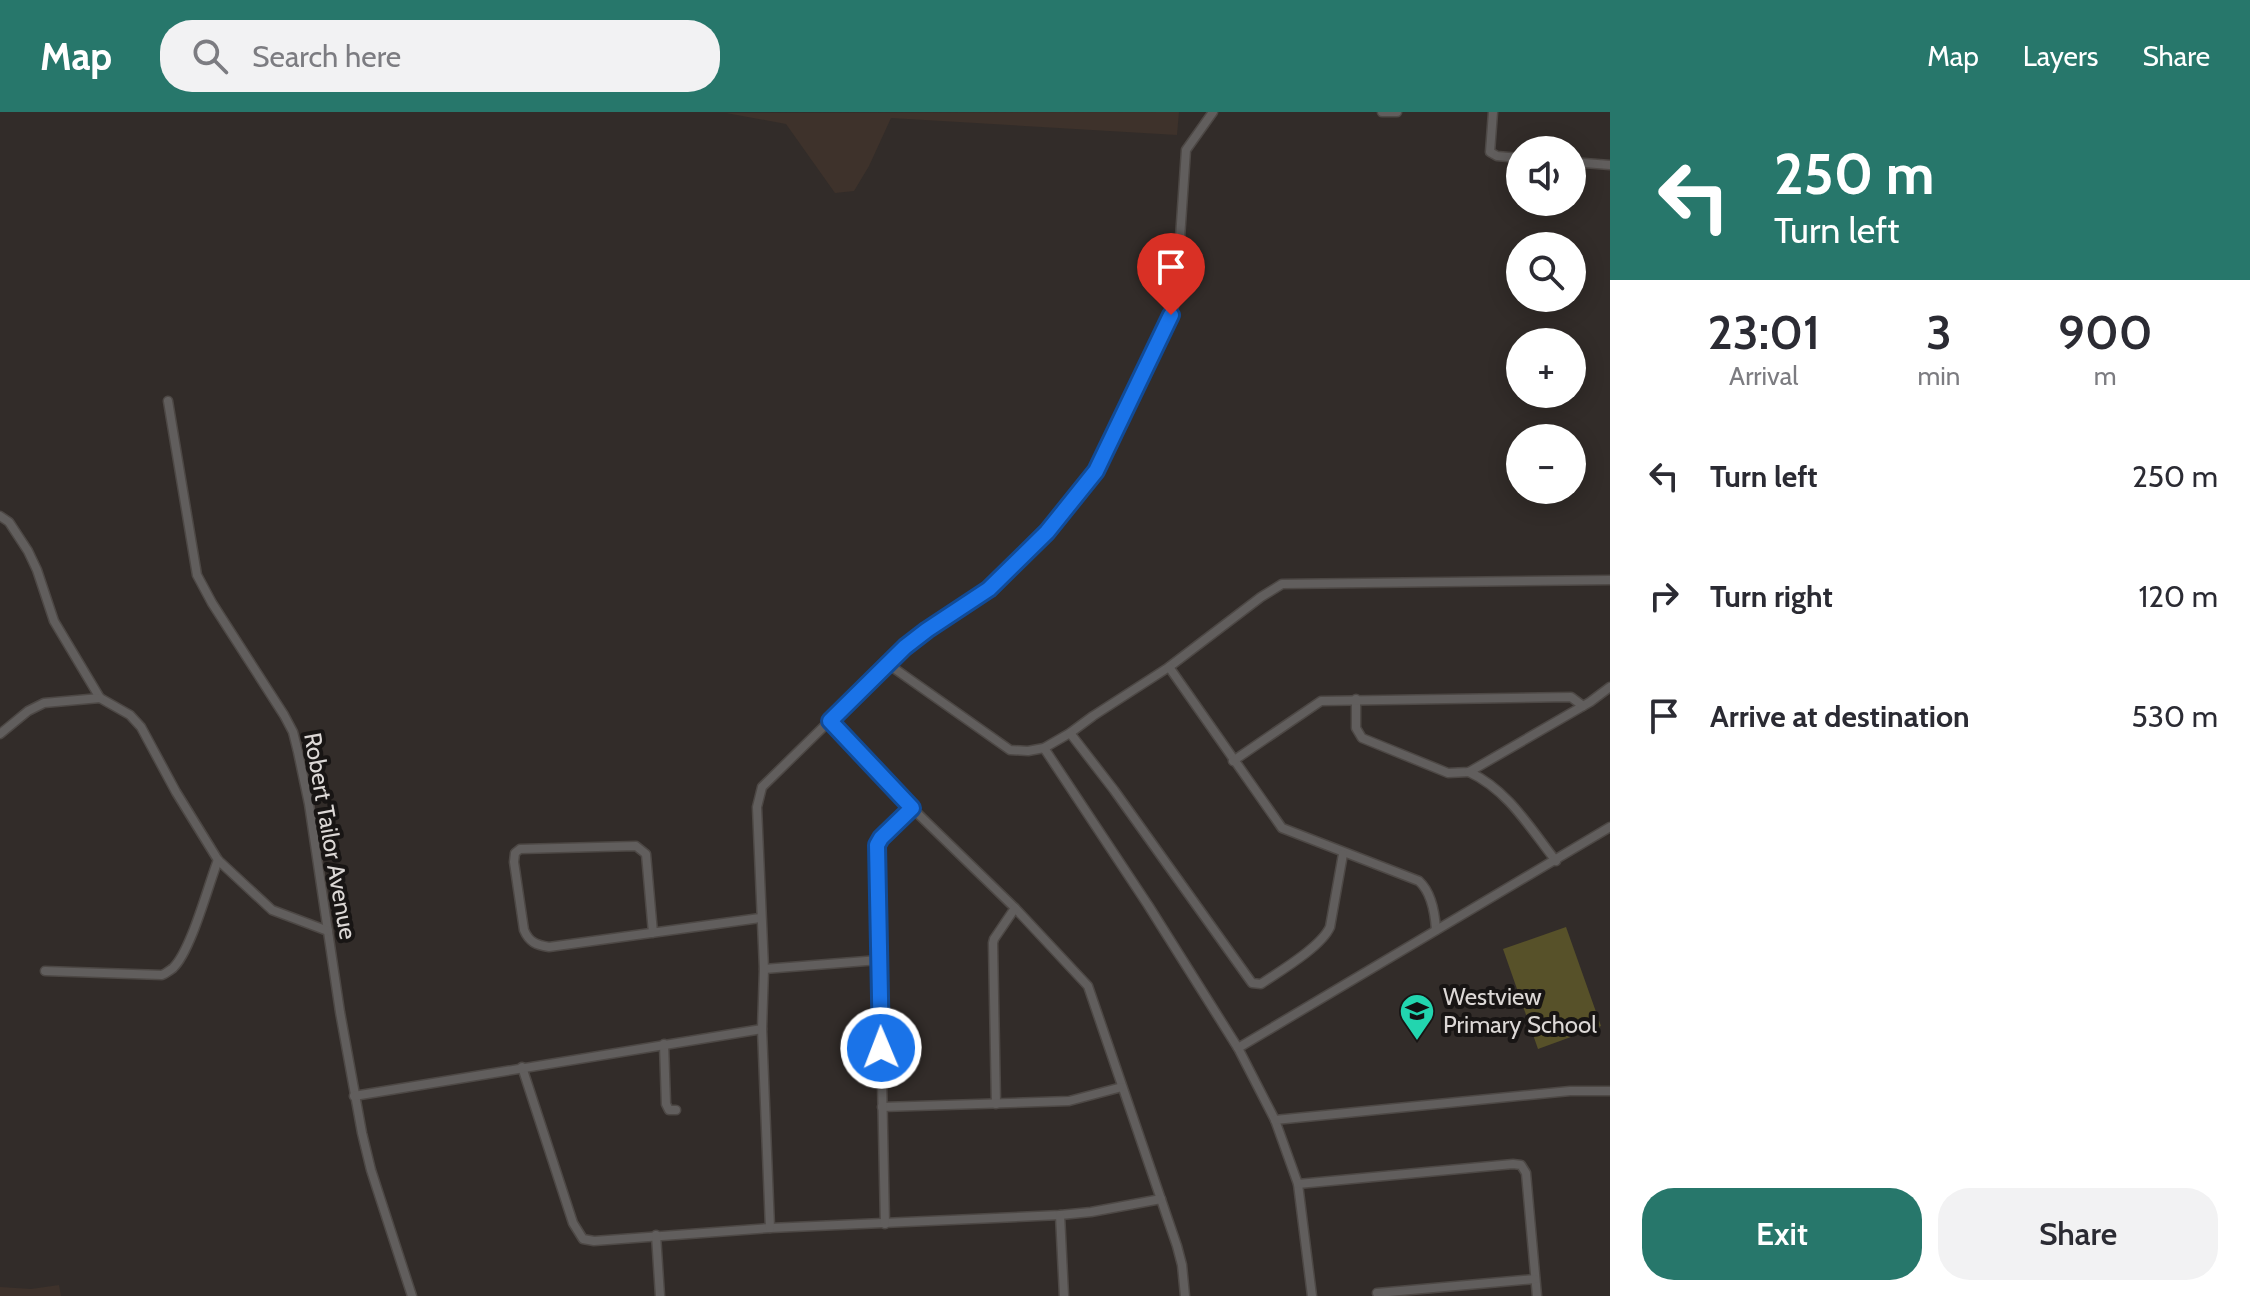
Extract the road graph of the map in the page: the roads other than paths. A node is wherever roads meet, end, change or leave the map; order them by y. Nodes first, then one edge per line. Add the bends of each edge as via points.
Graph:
1 (1213, 112) edge
2 (1382, 112) edge
3 (1397, 112) edge
4 (1493, 112) edge
5 (1506, 157) edge
6 (1586, 163) edge
7 (1610, 165) edge
8 (168, 401) dead end
9 (0, 516) edge
10 (1610, 580) edge
11 (888, 664) junction
12 (1169, 667) junction
13 (1610, 687) edge
14 (100, 698) junction
15 (1356, 699) junction
16 (1583, 706) junction
17 (830, 721) junction
18 (1070, 733) junction
19 (0, 734) edge
20 (1044, 748) junction
21 (1233, 761) junction
22 (1469, 772) junction
23 (912, 808) junction
24 (1610, 827) edge
25 (1343, 854) junction
26 (218, 860) junction
27 (1556, 861) junction
28 (1015, 908) junction
29 (760, 918) junction
30 (1436, 930) junction
31 (328, 931) junction
32 (653, 933) junction
33 (879, 960) junction
34 (764, 969) junction
35 (45, 971) dead end
36 (762, 1029) junction
37 (664, 1044) junction
38 (1238, 1048) junction
39 (522, 1067) junction
40 (1122, 1087) junction
41 (1610, 1091) edge
42 (354, 1096) junction
43 (996, 1104) junction
44 (882, 1107) junction
45 (676, 1110) dead end
46 (1275, 1120) junction
47 (1298, 1184) junction
48 (1161, 1199) junction
49 (1060, 1215) junction
50 (885, 1224) junction
51 (770, 1228) junction
52 (656, 1235) junction
53 (1535, 1279) junction
54 (1377, 1293) dead end
55 (412, 1296) edge
56 (660, 1296) edge
57 (1064, 1296) edge
58 (1185, 1296) edge
59 (1312, 1296) edge
60 (1537, 1296) edge

1 - 11 street via 1186,150 1174,306 1096,471 1047,532 994,585
2 - 3 street
4 - 5 street via 1490,152
6 - 7 street
8 - 31 street, Robert Tailor Avenue via 197,575 293,732
9 - 14 street via 28,551 54,621
10 - 12 street via 1282,584
11 - 17 street
11 - 20 street via 1010,750
12 - 18 street
12 - 21 street
13 - 16 street
14 - 19 street via 44,703
14 - 26 street via 141,727
15 - 16 street via 1571,697
15 - 21 street via 1317,703
15 - 22 street via 1356,728 1362,738 1448,773
16 - 22 street
17 - 23 street
17 - 29 street via 762,787 757,807
18 - 20 street
18 - 25 street via 1252,983 1261,984 1326,935
20 - 38 street
21 - 25 street via 1282,828
22 - 27 street via 1504,795
23 - 28 street
23 - 33 street via 877,845
24 - 27 street
25 - 30 street via 1424,885
26 - 31 street via 272,910
26 - 35 street via 173,969 162,975
27 - 30 street
28 - 40 street via 1088,986
28 - 43 street via 993,943
29 - 32 street
29 - 34 street
30 - 38 street
31 - 42 street, Robert Tailor Avenue
32 - 32 street via 536,945 524,930 515,853 636,846 646,854
33 - 34 street
33 - 44 street
34 - 36 street
36 - 37 street
36 - 51 street
37 - 39 street
37 - 45 street via 666,1104
38 - 46 street
39 - 42 street
39 - 52 street via 576,1231 594,1241
40 - 43 street via 1077,1100
40 - 48 street
41 - 46 street
42 - 55 street, Robert Tailor Avenue via 371,1170
43 - 44 street
44 - 50 street
46 - 47 street
47 - 53 street via 1521,1165
47 - 59 street
48 - 49 street
48 - 58 street via 1182,1265
49 - 50 street
49 - 57 street
50 - 51 street
51 - 52 street
52 - 56 street
53 - 54 street
53 - 60 street

